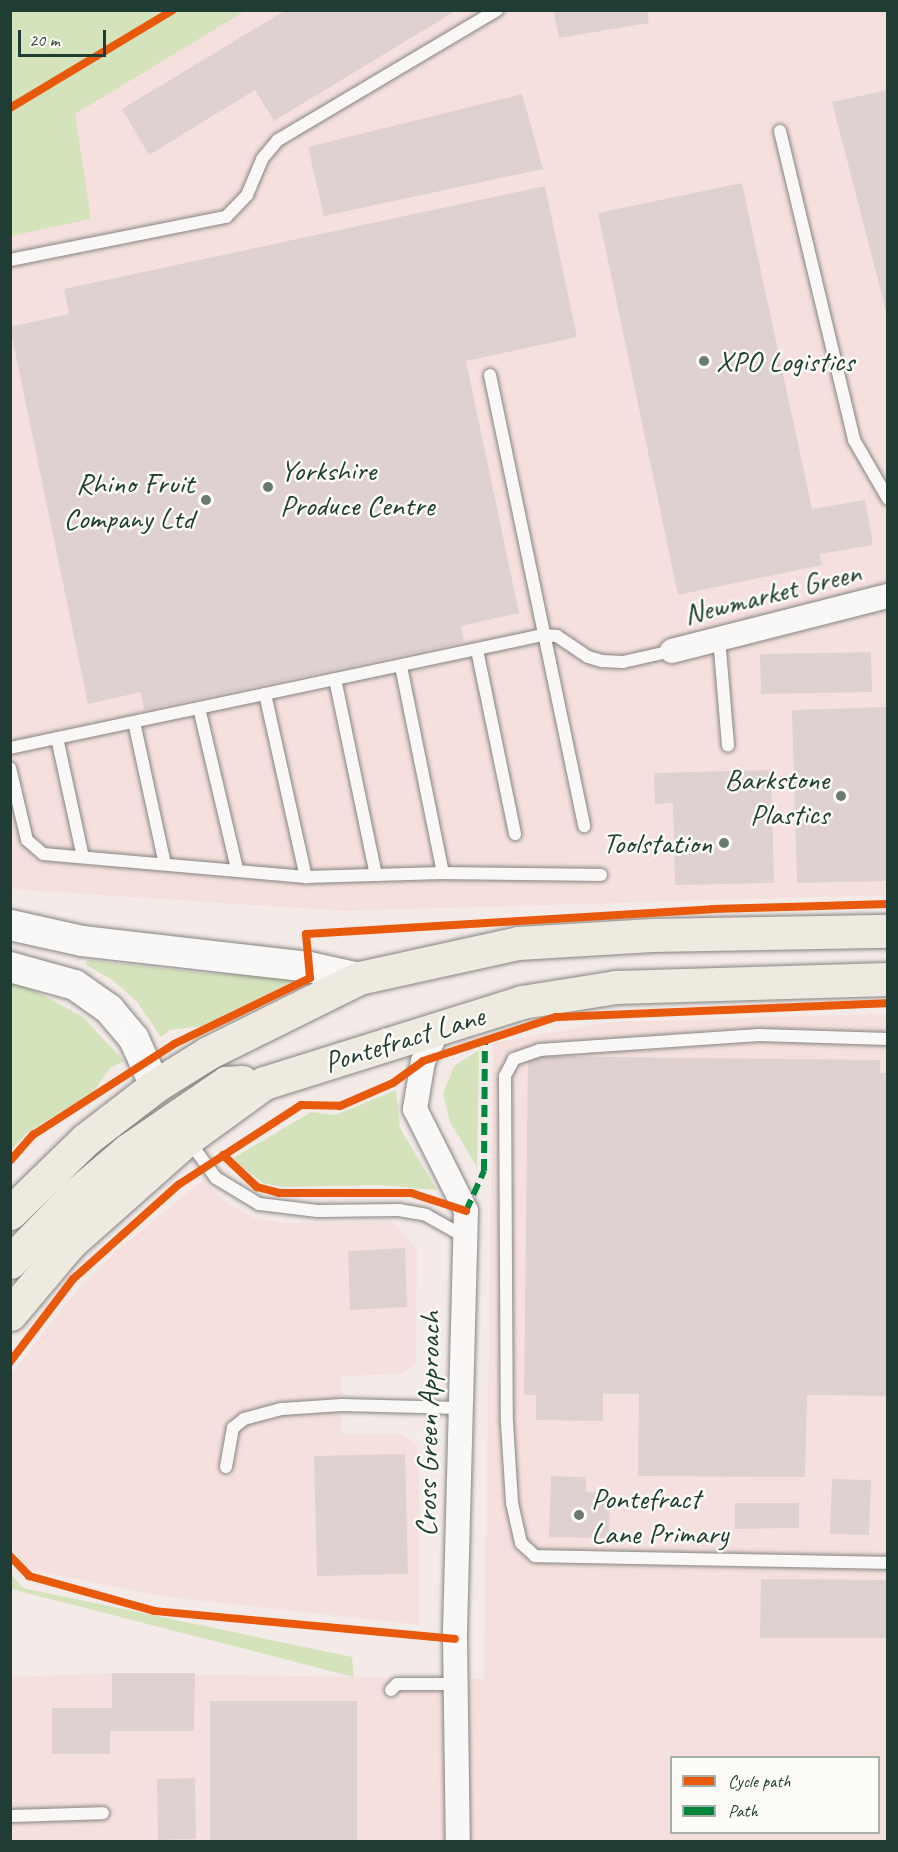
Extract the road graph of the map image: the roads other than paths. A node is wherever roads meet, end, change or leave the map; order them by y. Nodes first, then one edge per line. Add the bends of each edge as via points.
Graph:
1 (496, 10) edge
2 (780, 131) dead end
3 (10, 260) edge
4 (490, 375) dead end
5 (888, 499) edge
6 (888, 596) edge
7 (543, 636) junction
8 (720, 638) junction
9 (477, 650) junction
10 (672, 651) joint
11 (401, 666) junction
12 (335, 680) junction
13 (265, 694) junction
14 (199, 708) junction
15 (134, 722) junction
16 (57, 738) junction
17 (728, 746) dead end
18 (10, 748) edge
19 (10, 768) edge
20 (584, 826) dead end
21 (515, 834) dead end
22 (83, 857) junction
23 (165, 864) junction
24 (237, 869) junction
25 (443, 873) junction
26 (376, 875) junction
27 (601, 875) dead end
28 (306, 877) junction
29 (10, 925) edge
30 (888, 931) edge
31 (10, 967) edge
32 (358, 978) junction
33 (888, 979) edge
34 (440, 1025) junction
35 (888, 1039) edge
36 (168, 1112) junction
37 (10, 1213) edge
38 (465, 1237) junction
39 (10, 1262) edge
40 (10, 1314) edge
41 (459, 1408) junction
42 (226, 1467) dead end
43 (888, 1563) edge
44 (455, 1684) junction
45 (391, 1690) dead end
46 (104, 1813) dead end
47 (10, 1816) edge
48 (459, 1842) edge

1 - 3 lane via 278,140 262,159 247,195 226,217
2 - 5 lane via 854,440 869,473
4 - 7 lane
6 - 8 street, Newmarket Green
7 - 9 lane
7 - 10 lane via 557,636 588,657 602,661 623,662
7 - 20 lane
8 - 10 street, Newmarket Green
8 - 17 lane
9 - 11 lane
9 - 21 lane
11 - 12 lane
11 - 25 lane
12 - 13 lane
12 - 26 lane
13 - 14 lane
13 - 28 lane
14 - 15 lane
14 - 24 lane
15 - 16 lane
15 - 23 lane
16 - 18 lane
16 - 22 lane
19 - 22 lane via 27,840 43,854
22 - 23 lane
23 - 24 lane
24 - 28 lane
25 - 26 lane
25 - 27 lane
26 - 28 lane
29 - 32 street, Pontefract Lane via 82,941 309,967
30 - 32 highway, Pontefract Lane via 651,935 519,943
31 - 36 street via 75,986 109,1009 134,1039
32 - 36 highway, Pontefract Lane via 208,1053
33 - 34 highway, Pontefract Lane via 616,987 522,1002
34 - 36 highway, Pontefract Lane via 264,1083 226,1083
34 - 38 street, Cross Green Approach via 423,1061 415,1109 466,1211
35 - 43 lane via 759,1035 540,1050 514,1059 505,1076 507,1423 512,1503 521,1544 535,1556
36 - 37 highway, Pontefract Lane via 85,1140
36 - 38 lane via 216,1178 259,1204 318,1211 399,1210 426,1215
36 - 39 highway via 74,1196
36 - 40 highway via 158,1164 70,1244
38 - 41 street, Cross Green Approach
41 - 42 lane via 342,1405 282,1409 244,1419 233,1428
41 - 44 street, Cross Green Approach
44 - 45 lane via 397,1684
44 - 48 street, Cross Green Approach
46 - 47 lane

